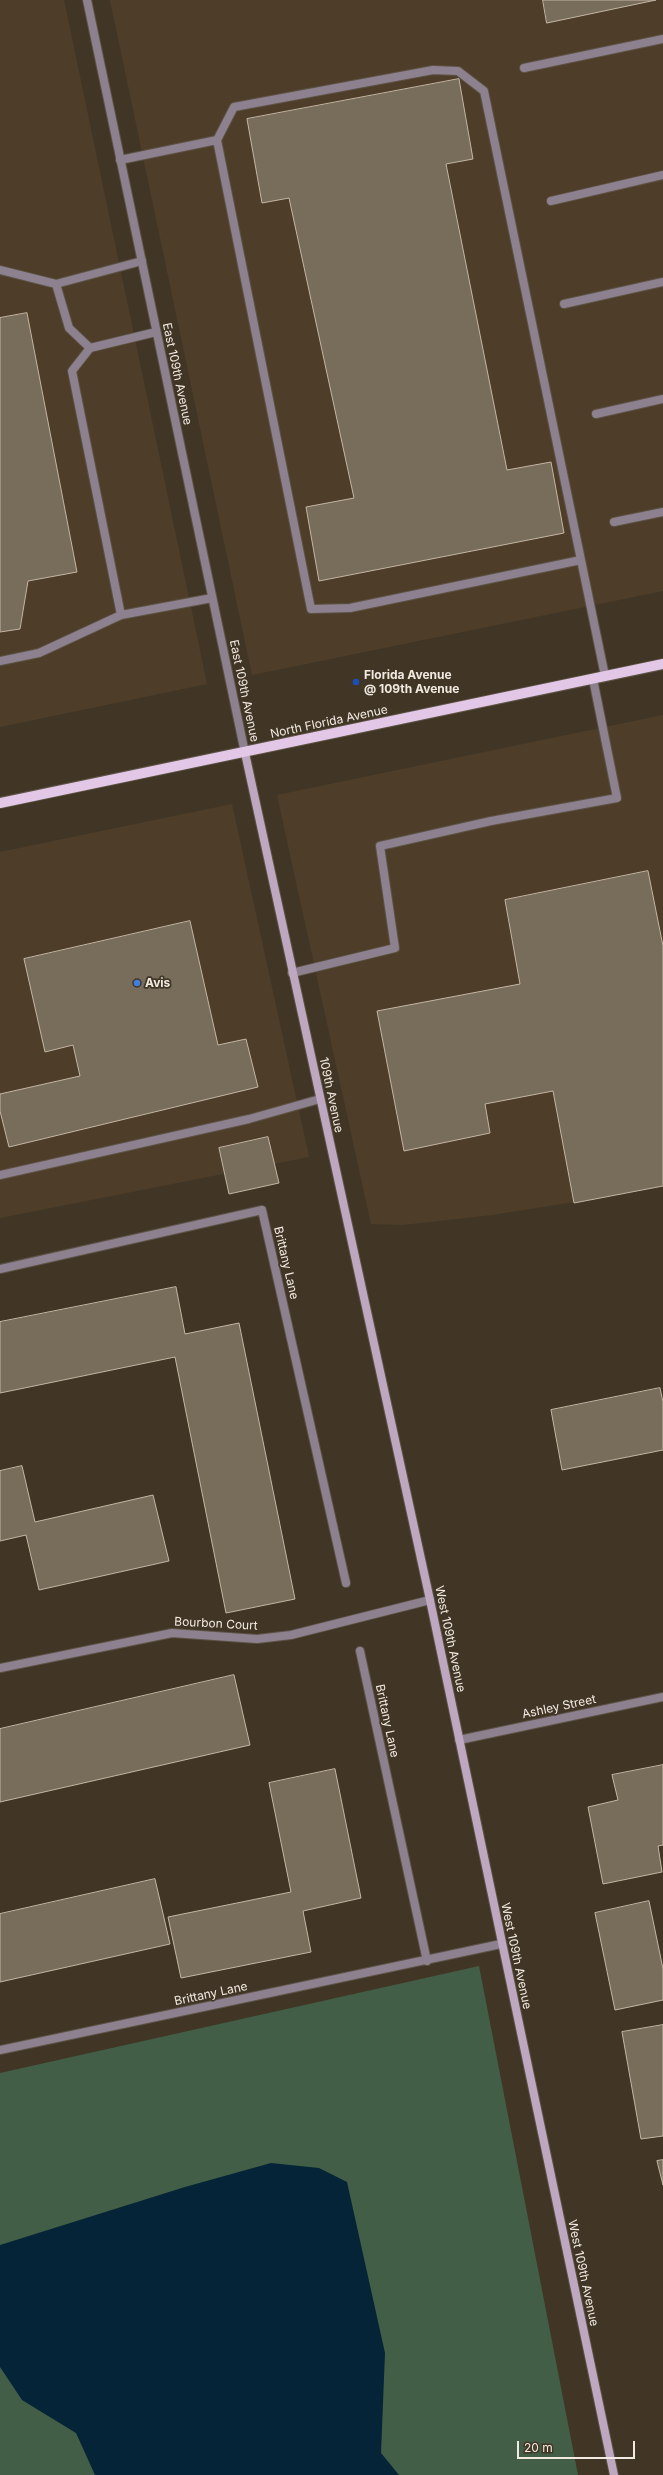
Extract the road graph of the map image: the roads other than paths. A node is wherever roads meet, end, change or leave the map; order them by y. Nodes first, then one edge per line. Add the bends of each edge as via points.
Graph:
1 (87, 0) edge
2 (663, 39) edge
3 (524, 68) dead end
4 (217, 140) junction
5 (120, 160) junction
6 (663, 175) edge
7 (551, 201) dead end
8 (142, 261) junction
9 (0, 270) edge
10 (663, 282) edge
11 (56, 284) junction
12 (564, 304) dead end
13 (156, 332) junction
14 (90, 348) junction
15 (663, 399) edge
16 (596, 414) dead end
17 (663, 512) edge
18 (614, 522) dead end
19 (582, 560) junction
20 (212, 598) junction
21 (121, 615) junction
22 (0, 661) edge
23 (663, 664) edge
24 (605, 676) junction
25 (593, 679) junction
26 (245, 753) junction
27 (0, 803) edge
28 (292, 973) junction
29 (320, 1099) junction
30 (0, 1174) edge
31 (0, 1270) edge
32 (396, 1443) joint
33 (346, 1583) dead end
34 (430, 1600) junction
35 (360, 1651) dead end
36 (0, 1668) edge
37 (663, 1697) edge
38 (459, 1740) junction
39 (502, 1944) junction
40 (427, 1961) junction
41 (0, 2050) edge
42 (614, 2475) edge

1 - 5 street, East 109th Avenue
2 - 3 street
4 - 5 street
4 - 19 street via 311,609 350,608
4 - 19 street via 234,107 432,70 458,71 484,91
5 - 8 street, East 109th Avenue
6 - 7 street
8 - 11 street
8 - 13 street, East 109th Avenue
9 - 11 street
10 - 12 street
11 - 14 street via 69,328
13 - 14 street
13 - 20 street, East 109th Avenue
14 - 21 street via 72,371
15 - 16 street
17 - 18 street
19 - 24 street
20 - 21 street
20 - 26 street, East 109th Avenue
21 - 22 street via 39,653
23 - 24 main road, North Florida Avenue
24 - 25 main road, North Florida Avenue
25 - 26 main road, North Florida Avenue
25 - 28 street via 617,798 491,821 380,846 395,948
26 - 27 main road, North Florida Avenue
26 - 28 street, 109th Avenue
28 - 29 street, 109th Avenue
29 - 30 street via 249,1119
29 - 32 street, 109th Avenue
31 - 33 street, Brittany Lane via 262,1210
32 - 34 street, West 109th Avenue
34 - 36 street, Bourbon Court via 291,1635 257,1639 172,1633
34 - 38 street, West 109th Avenue
35 - 40 street, Brittany Lane
37 - 38 street, Ashley Street
38 - 39 street, West 109th Avenue
39 - 40 street, Brittany Lane
39 - 42 street, West 109th Avenue
40 - 41 street, Brittany Lane

